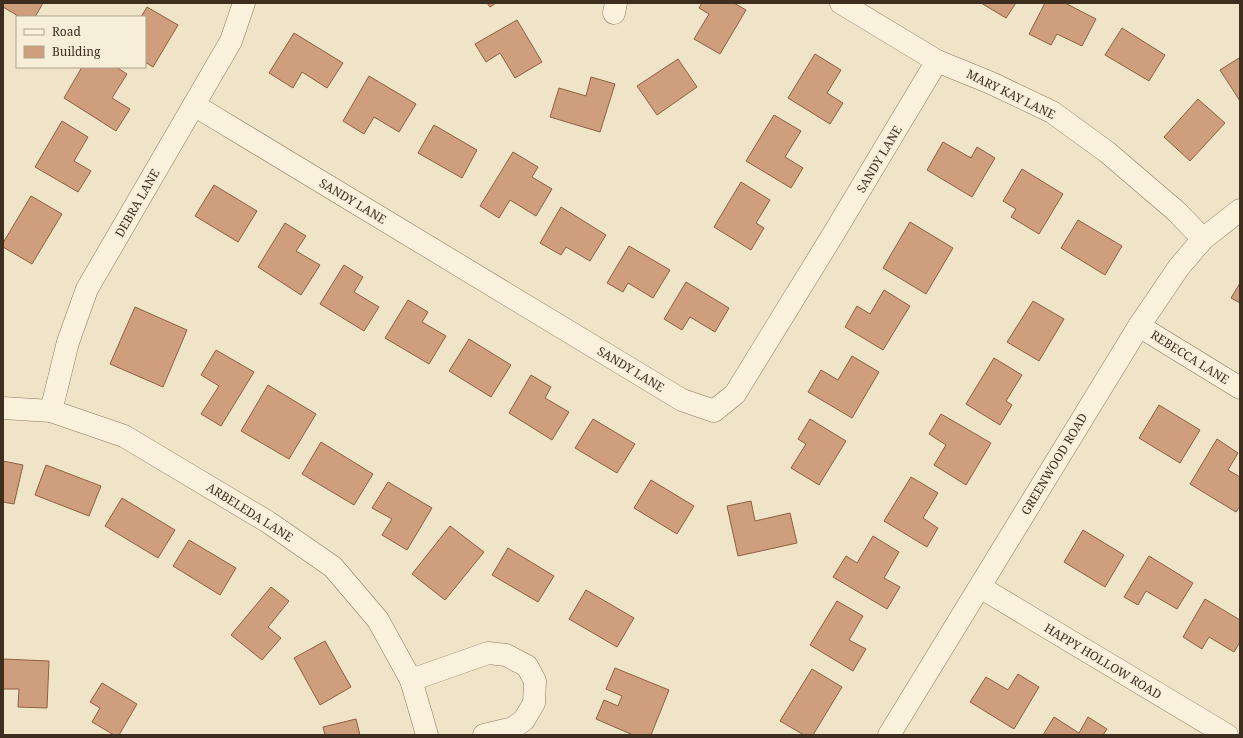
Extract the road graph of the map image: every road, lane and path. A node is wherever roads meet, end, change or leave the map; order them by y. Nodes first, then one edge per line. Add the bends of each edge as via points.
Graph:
1 (244, 3) edge
2 (841, 3) edge
3 (938, 61) junction
4 (194, 105) junction
5 (1240, 210) edge
6 (1203, 239) junction
7 (1139, 326) junction
8 (1240, 388) edge
9 (3, 408) edge
10 (51, 411) junction
11 (980, 587) junction
12 (410, 680) junction
13 (427, 735) edge
14 (484, 735) edge
15 (889, 735) edge
16 (1227, 735) edge

1 - 4 street, DEBRA LANE via 231,41
2 - 3 street, MARY KAY LANE
3 - 4 street, SANDY LANE via 735,394 714,410 682,400
3 - 6 street, MARY KAY LANE via 991,82 1052,112 1108,152 1176,211
4 - 10 street, DEBRA LANE via 87,289 68,342
5 - 6 street, GREENWOOD ROAD
6 - 7 street, GREENWOOD ROAD via 1179,267
7 - 8 street, REBECCA LANE
7 - 11 street, GREENWOOD ROAD
9 - 10 street, ARBELEDA LANE
10 - 12 street, ARBELEDA LANE via 124,436 268,522 333,567 378,620
11 - 15 street, GREENWOOD ROAD
11 - 16 street, HAPPY HOLLOW ROAD
12 - 13 street, ARBELEDA LANE
12 - 14 street via 488,653 506,654 527,666 535,681 534,702 524,720 513,728

